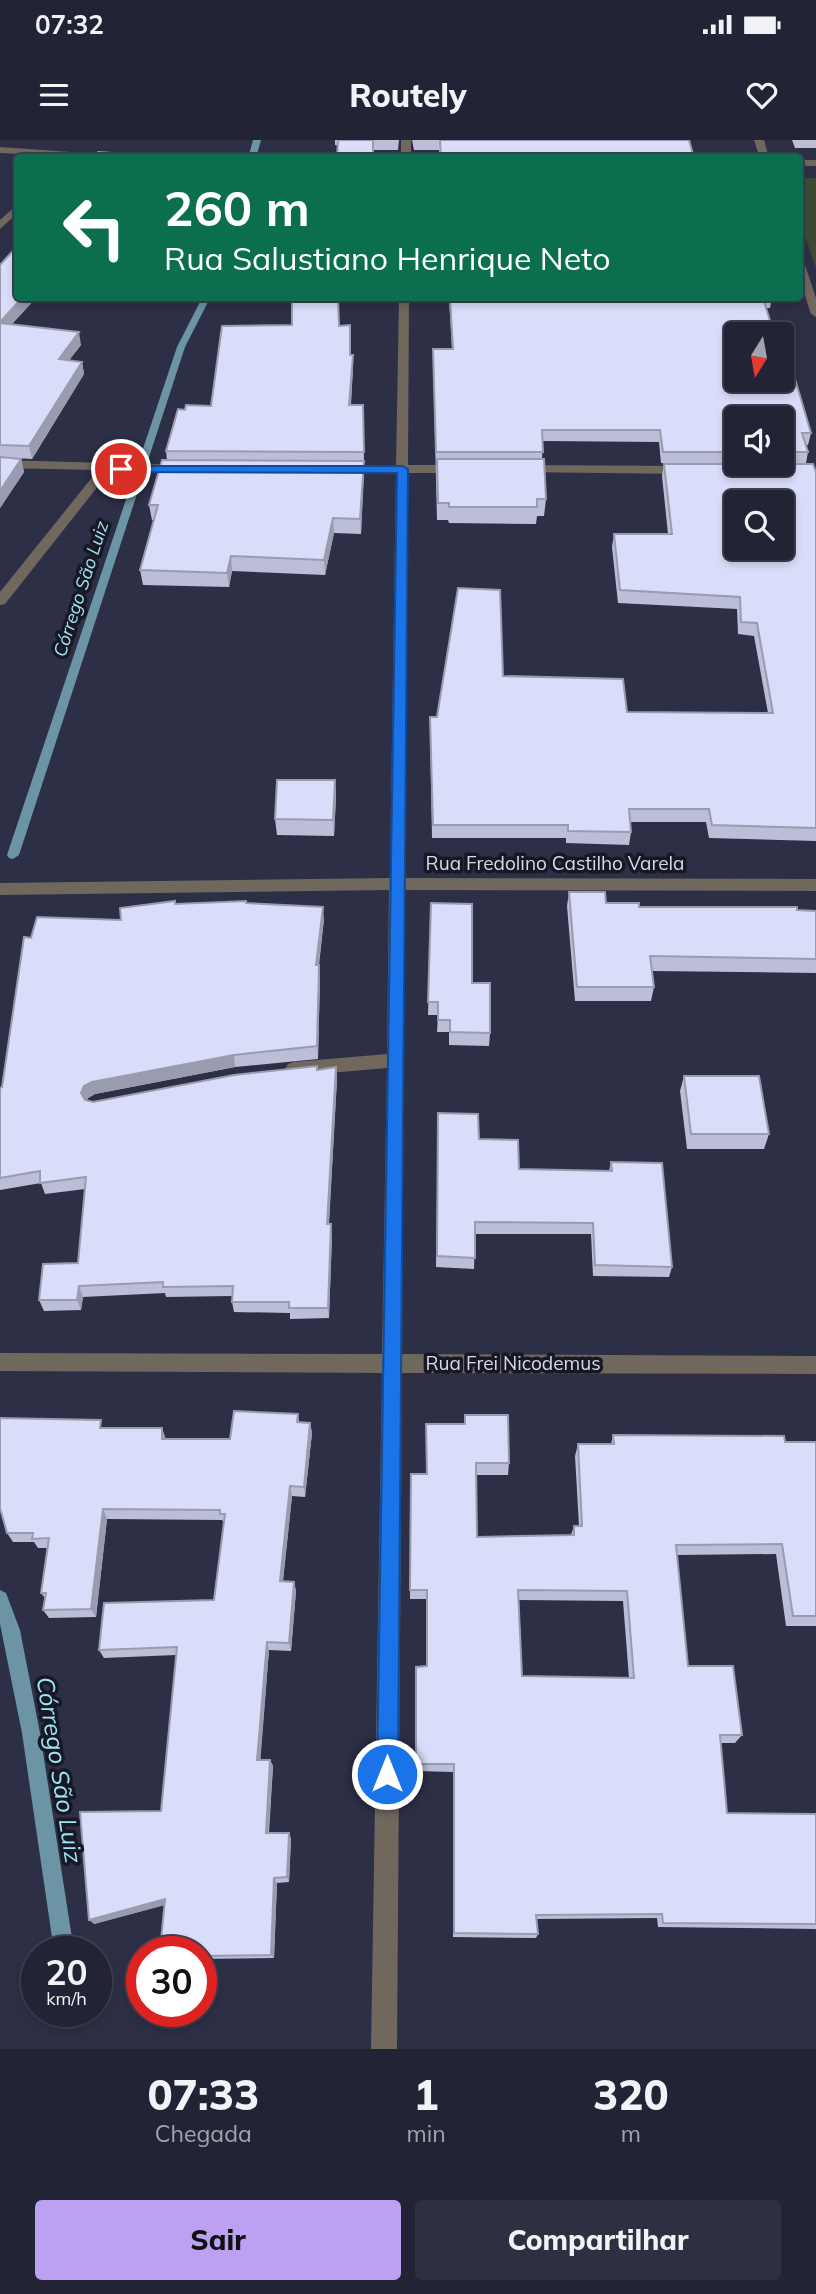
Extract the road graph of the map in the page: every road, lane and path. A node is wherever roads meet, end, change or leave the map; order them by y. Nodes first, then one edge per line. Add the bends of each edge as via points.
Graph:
1 (0, 150) edge
2 (69, 153) edge
3 (14, 211) edge
4 (0, 226) edge
5 (808, 289) edge
6 (404, 301) edge
7 (816, 314) edge
8 (0, 464) edge
9 (106, 468) junction
10 (195, 469) edge
11 (319, 469) edge
12 (402, 469) junction
13 (471, 469) edge
14 (513, 469) edge
15 (706, 470) edge
16 (0, 601) edge
17 (398, 884) junction
18 (816, 885) edge
19 (0, 889) edge
20 (395, 1060) junction
21 (275, 1071) edge
22 (0, 1362) edge
23 (392, 1363) junction
24 (816, 1365) edge
25 (384, 2049) edge

1 - 2 street
3 - 4 street
5 - 7 street
6 - 12 street
8 - 9 street
9 - 10 street
9 - 16 street
11 - 12 street
12 - 13 street
12 - 17 street
14 - 15 street
17 - 18 street, Rua Fredolino Castilho Varela
17 - 19 street, Rua Fredolino Castilho Varela
17 - 20 street
20 - 21 street
20 - 23 street
22 - 23 street, Rua Frei Nicodemus
23 - 24 street, Rua Frei Nicodemus
23 - 25 street

